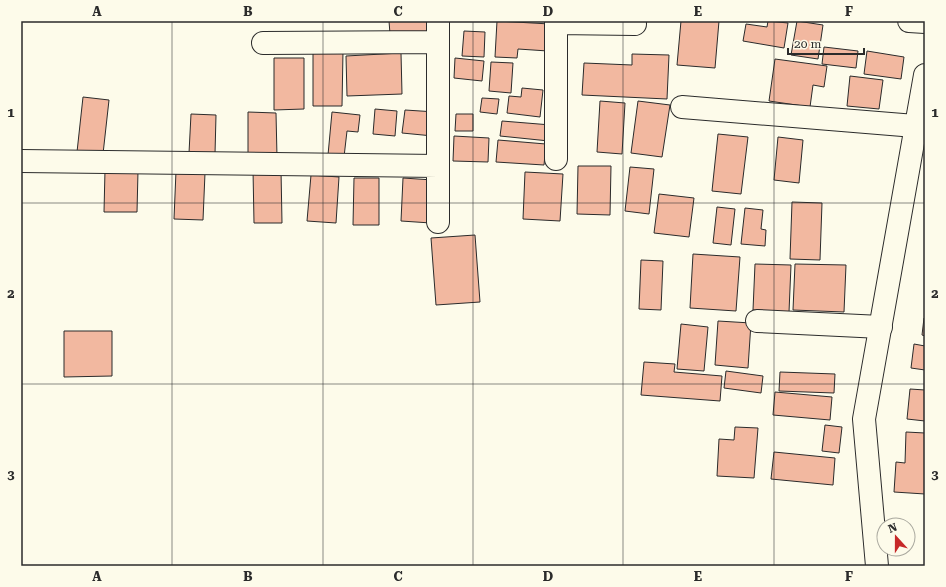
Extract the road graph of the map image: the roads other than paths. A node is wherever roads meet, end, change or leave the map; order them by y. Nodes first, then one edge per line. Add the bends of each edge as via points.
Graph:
1 (910, 21) edge
2 (556, 22) edge
3 (925, 22) edge
4 (635, 24) dead end
5 (438, 31) edge
6 (263, 43) dead end
7 (925, 75) edge
8 (682, 108) dead end
9 (920, 128) edge
10 (556, 159) dead end
11 (21, 161) edge
12 (438, 166) junction
13 (438, 222) dead end
14 (757, 321) dead end
15 (881, 326) junction
16 (877, 566) edge

1 - 3 street
2 - 4 street
2 - 10 street
5 - 6 street
5 - 12 street
7 - 9 street
8 - 9 street
9 - 15 street
11 - 12 street
12 - 13 street
14 - 15 street
15 - 16 street via 864,419

